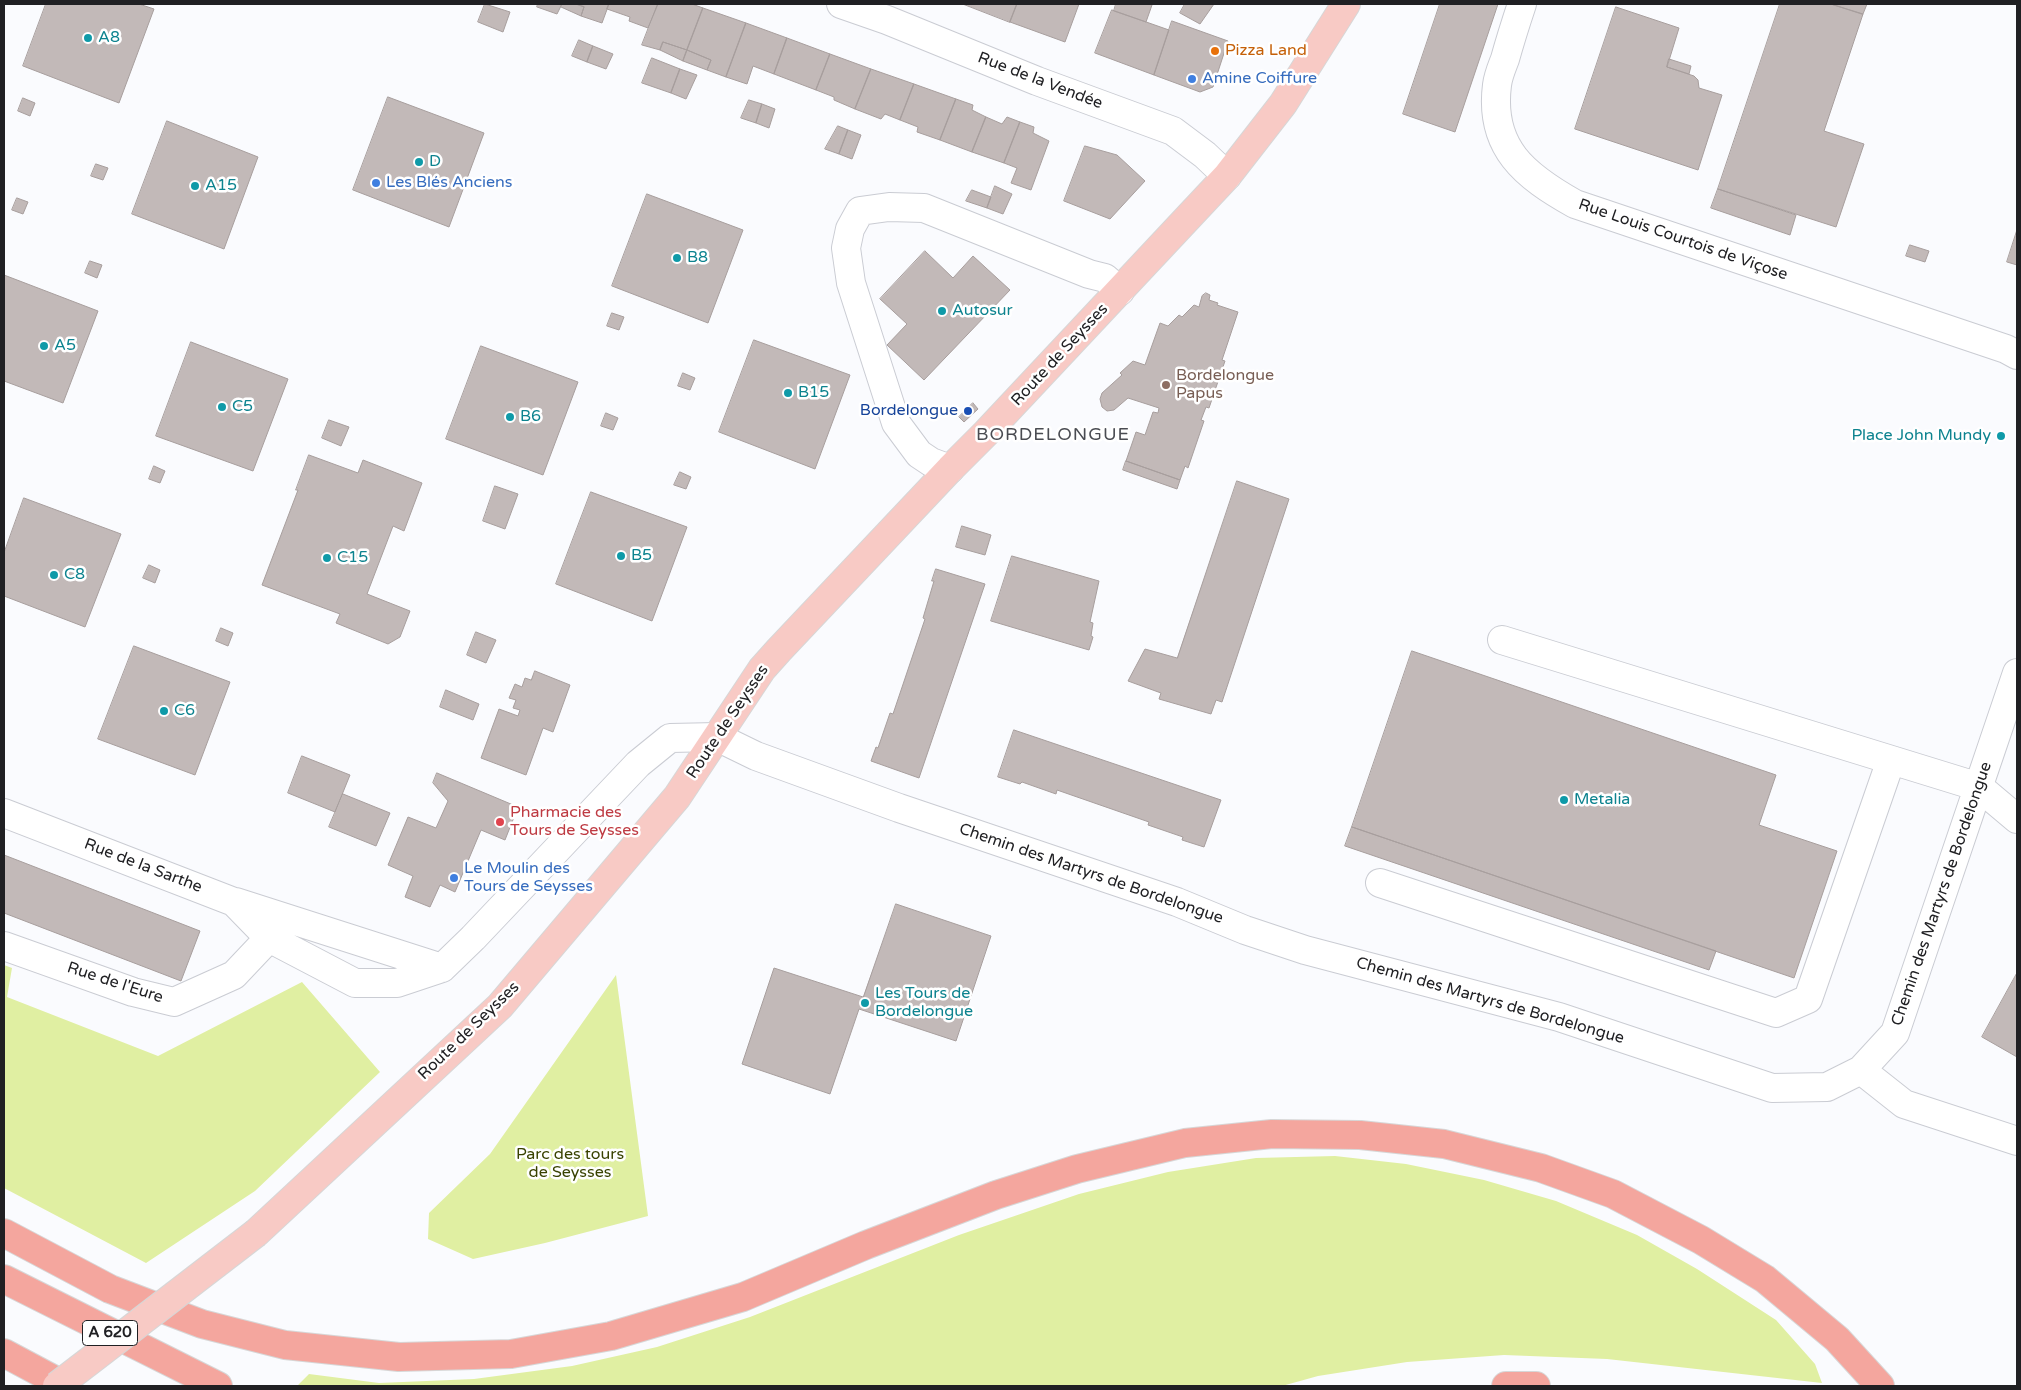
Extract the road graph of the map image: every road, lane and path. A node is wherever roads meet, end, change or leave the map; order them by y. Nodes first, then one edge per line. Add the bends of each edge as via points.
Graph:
1 (841, 4) edge
2 (1346, 4) edge
3 (1522, 4) edge
4 (889, 12) edge
5 (1227, 176) junction
6 (1120, 291) junction
7 (2017, 355) edge
8 (950, 469) junction
9 (1502, 640) dead end
10 (2017, 673) edge
11 (717, 737) junction
12 (1891, 760) junction
13 (1979, 787) junction
14 (4, 813) edge
15 (2017, 818) edge
16 (1380, 883) dead end
17 (234, 902) junction
18 (269, 938) junction
19 (4, 946) edge
20 (442, 968) junction
21 (1861, 1070) junction
22 (2017, 1141) edge
23 (4, 1233) edge
24 (4, 1280) edge
25 (4, 1353) edge
26 (57, 1386) edge
27 (66, 1386) edge
28 (218, 1386) edge
29 (1506, 1386) edge
30 (1536, 1386) edge
31 (1880, 1386) edge

1 - 4 street, Rue de la Vendée
2 - 5 main road, Route de Seysses via 1283,104
3 - 7 street, Rue Louis Courtois de Viçose via 1497,84 1496,114 1511,156 1546,188 1574,204
4 - 5 street, Rue de la Vendée via 1037,81 1173,131
5 - 6 main road, Route de Seysses
6 - 8 main road, Route de Seysses
6 - 8 street via 1105,278 924,208 860,210 850,229 846,248 851,283 896,423 919,454
8 - 11 main road, Route de Seysses via 768,663
9 - 12 street
10 - 13 street, Chemin des Martyrs de Bordelongue
11 - 20 street via 670,738 638,764
11 - 21 street, Chemin des Martyrs de Bordelongue via 756,756 899,808 1177,902 1287,944 1559,1017 1772,1088 1827,1086
11 - 26 main road, Route de Seysses, bridge via 677,797 500,1006 256,1233
12 - 13 street
12 - 16 street via 1808,999 1776,1013
13 - 15 street
13 - 21 street, Chemin des Martyrs de Bordelongue via 1895,1034
14 - 17 street, Rue de la Sarthe
17 - 18 street, Rue de la Sarthe
17 - 20 street
18 - 19 street, Rue de l'Eure via 234,975 174,1002 133,992
18 - 20 street, Rue de la Sarthe via 355,983 397,983
21 - 22 street via 1904,1104
23 - 31 highway via 120,1292 202,1324 285,1345 399,1357 511,1354 611,1336 743,1297 987,1198 1077,1169 1185,1143 1272,1134 1360,1135 1444,1144 1541,1168 1613,1194 1701,1240 1766,1279 1836,1339
24 - 28 highway, A 620
25 - 27 highway
29 - 30 highway

